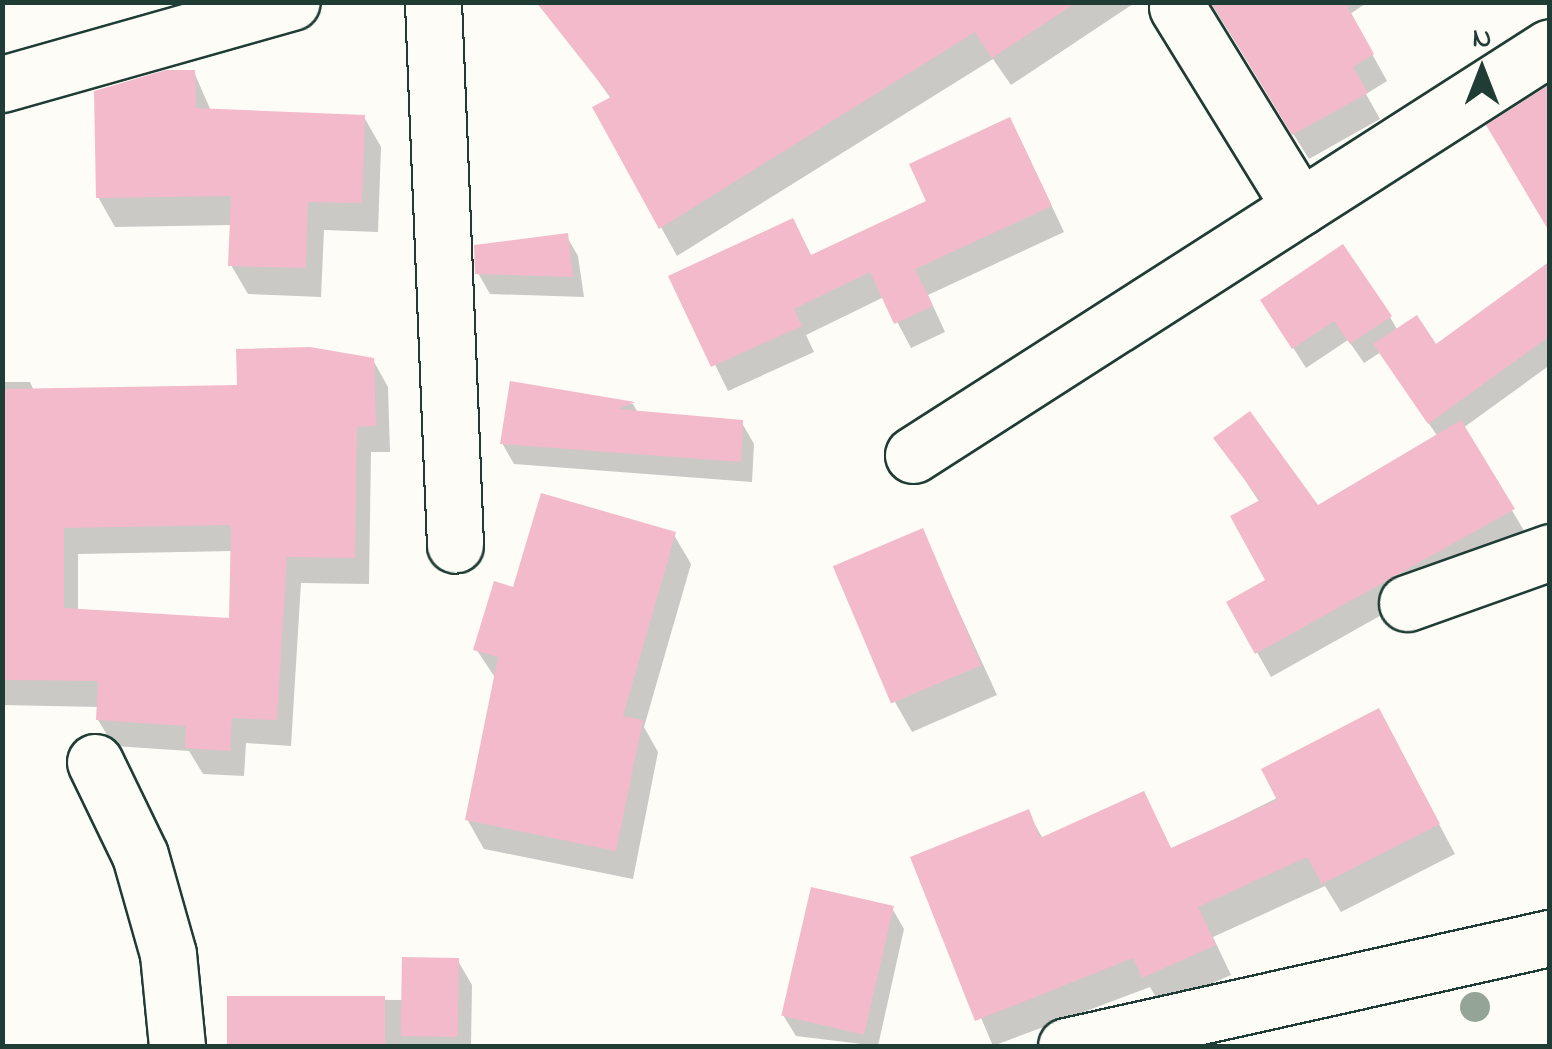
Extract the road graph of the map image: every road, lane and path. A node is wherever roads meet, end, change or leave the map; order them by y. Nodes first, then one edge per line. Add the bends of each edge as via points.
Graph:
1 (292, 2) edge
2 (433, 2) edge
3 (1177, 6) dead end
4 (1550, 47) edge
5 (2, 84) edge
6 (1300, 207) junction
7 (913, 455) dead end
8 (455, 545) dead end
9 (1550, 552) edge
10 (1407, 602) dead end
11 (95, 762) dead end
12 (1550, 938) edge
13 (177, 1046) edge
14 (1066, 1046) edge

1 - 5 street
2 - 8 street
3 - 6 street
4 - 6 street
6 - 7 street
9 - 10 street
11 - 13 street via 140,855 168,954
12 - 14 street

